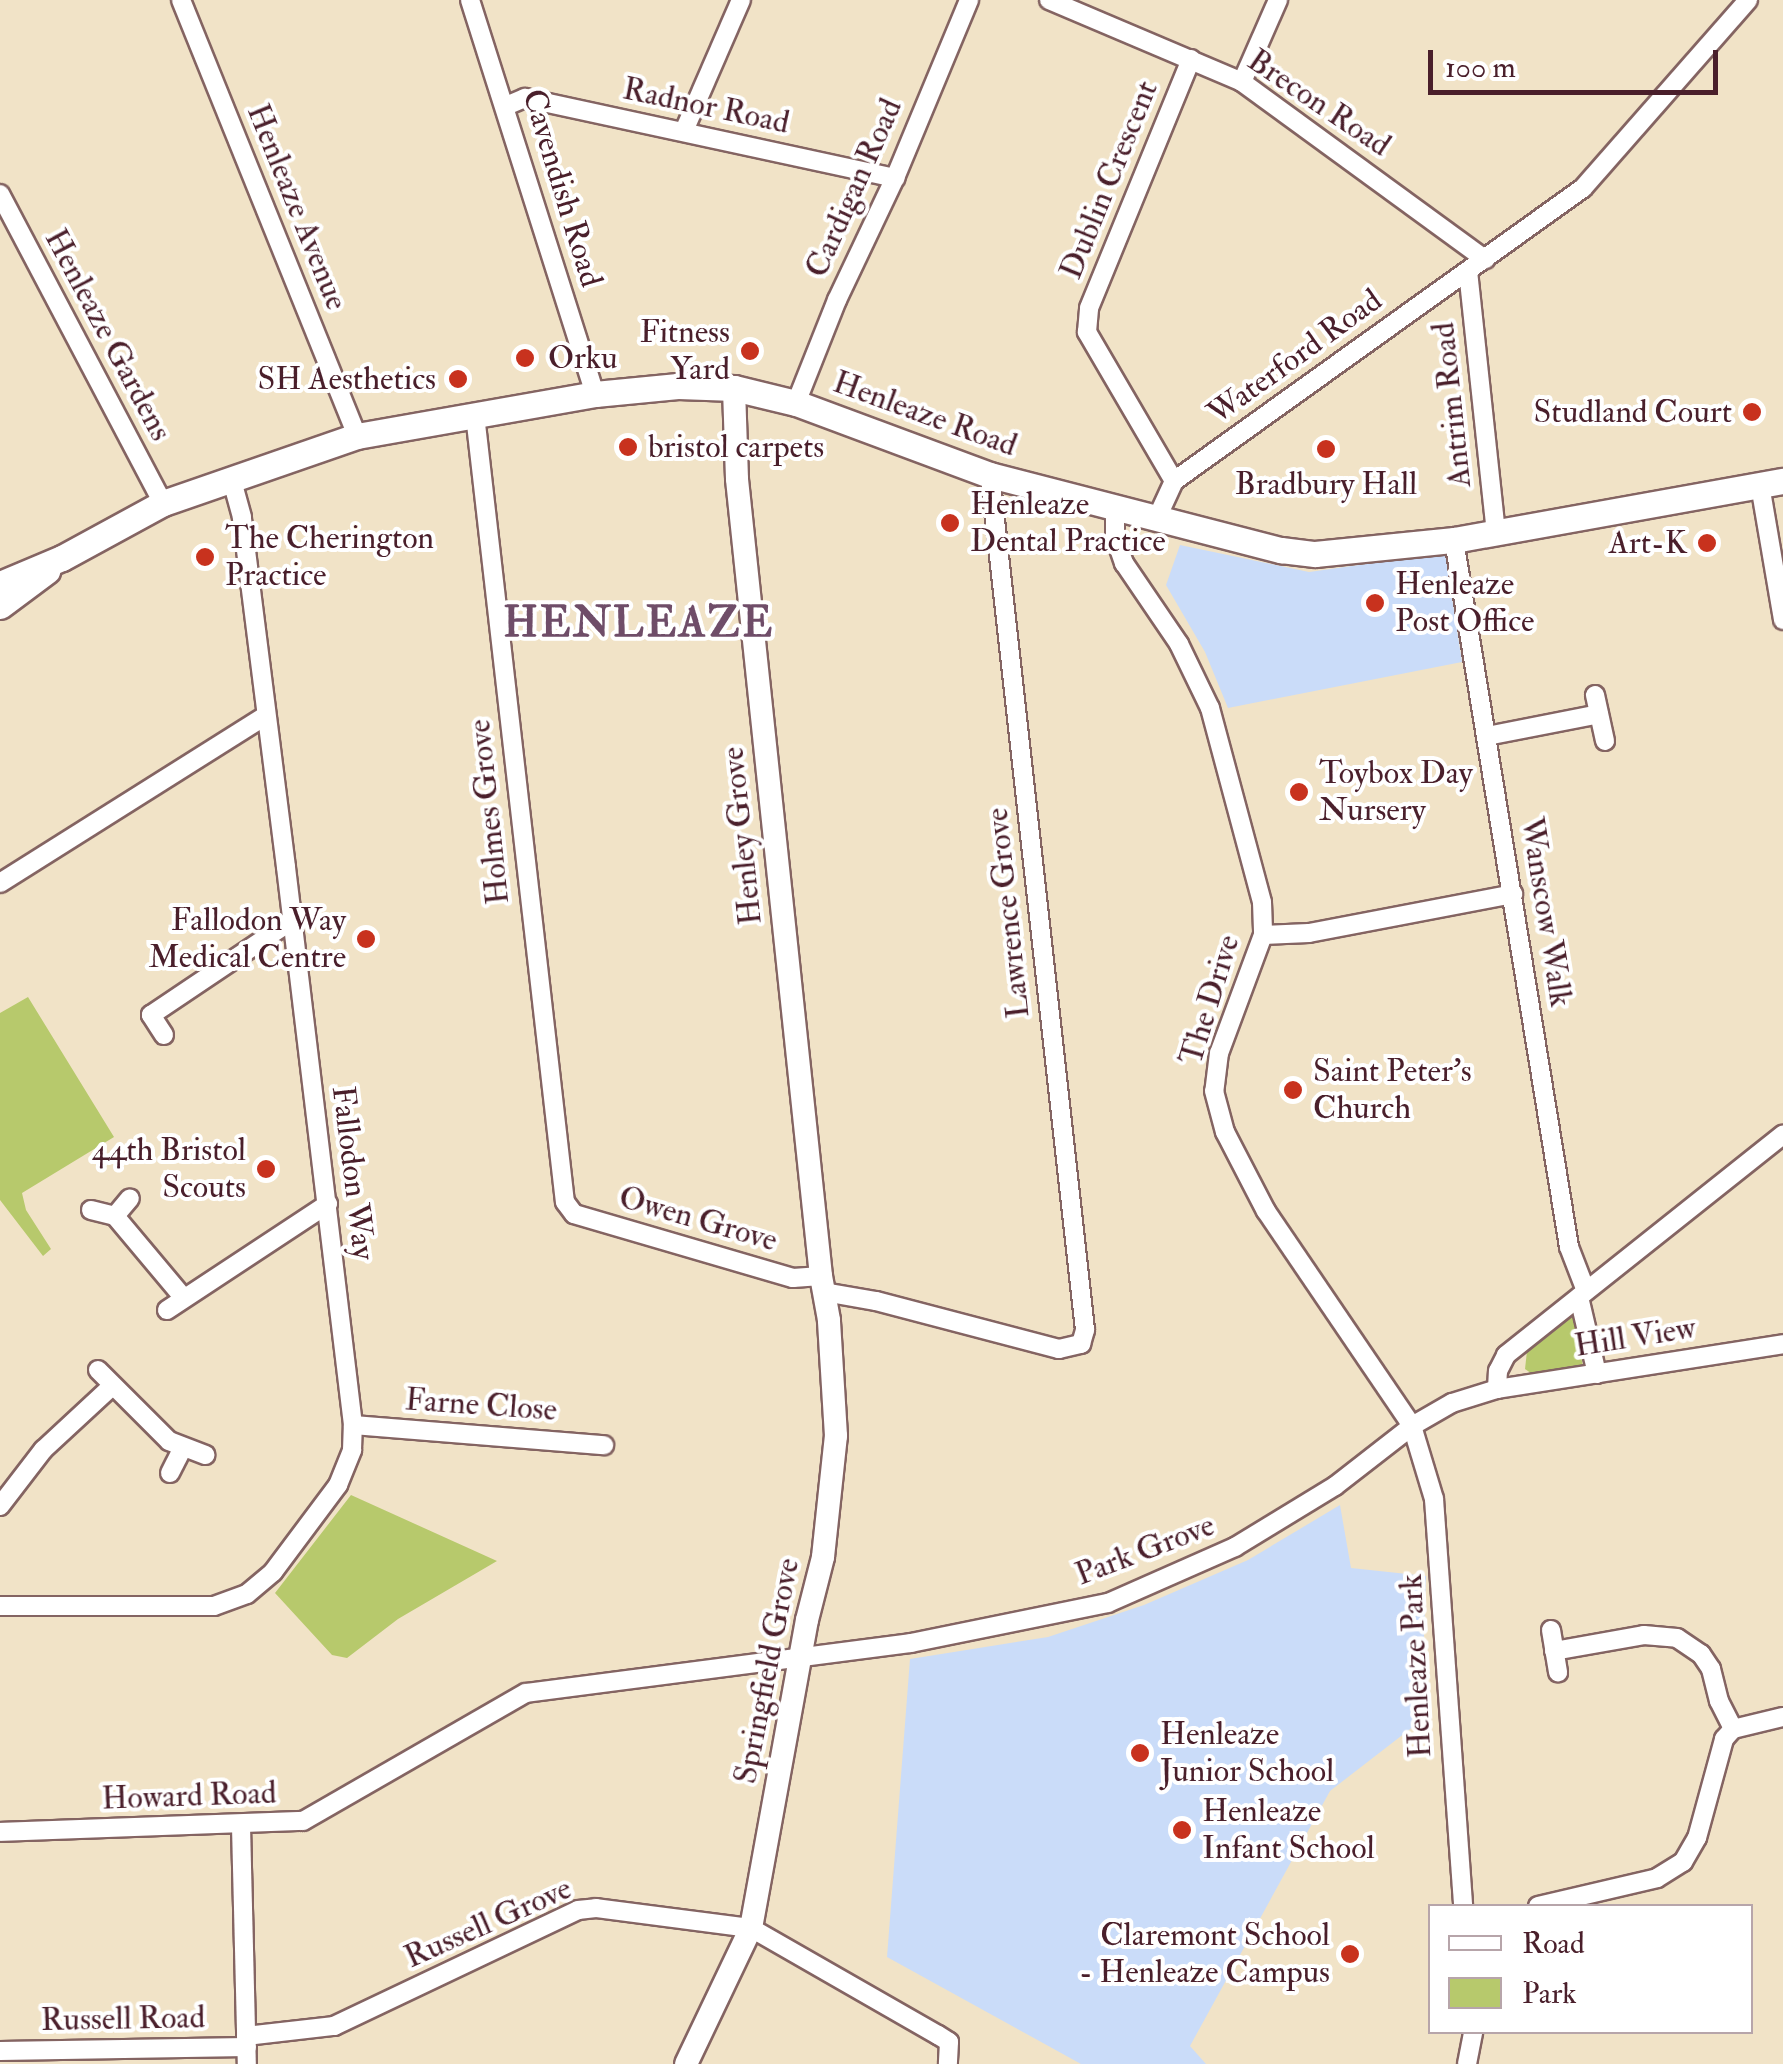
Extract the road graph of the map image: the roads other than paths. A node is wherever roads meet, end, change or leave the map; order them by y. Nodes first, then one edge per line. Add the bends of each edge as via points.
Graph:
1 (181, 0) edge
2 (470, 0) edge
3 (740, 0) edge
4 (970, 0) edge
5 (1050, 0) edge
6 (1278, 0) edge
7 (1748, 0) edge
8 (1191, 59) junction
9 (1242, 82) junction
10 (506, 106) junction
11 (684, 132) junction
12 (894, 178) junction
13 (0, 194) edge
14 (1485, 258) junction
15 (1468, 271) junction
16 (734, 388) junction
17 (595, 394) junction
18 (796, 402) junction
19 (474, 414) junction
20 (357, 436) junction
21 (990, 474) junction
22 (231, 477) junction
23 (1174, 481) junction
24 (1772, 483) edge
25 (163, 503) junction
26 (1115, 509) junction
27 (1156, 518) junction
28 (1496, 533) junction
29 (1454, 540) junction
30 (62, 558) junction
31 (0, 584) edge
32 (0, 606) edge
33 (1783, 620) edge
34 (265, 716) junction
35 (1487, 736) junction
36 (1605, 741) dead end
37 (0, 883) edge
38 (1513, 894) junction
39 (291, 921) junction
40 (1263, 935) junction
41 (164, 1035) dead end
42 (1783, 1135) edge
43 (130, 1198) dead end
44 (564, 1202) joint
45 (328, 1204) junction
46 (91, 1210) dead end
47 (115, 1216) junction
48 (822, 1284) junction
49 (1582, 1294) junction
50 (183, 1297) junction
51 (167, 1310) dead end
52 (1080, 1344) joint
53 (1783, 1344) edge
54 (98, 1370) dead end
55 (1597, 1374) junction
56 (112, 1386) junction
57 (1497, 1389) junction
58 (353, 1426) junction
59 (1412, 1426) junction
60 (604, 1445) dead end
61 (182, 1449) junction
62 (205, 1456) dead end
63 (170, 1473) dead end
64 (0, 1506) edge
65 (0, 1606) edge
66 (1551, 1630) dead end
67 (1554, 1651) junction
68 (802, 1657) junction
69 (1558, 1672) dead end
70 (526, 1693) joint
71 (1783, 1717) edge
72 (1733, 1729) junction
73 (241, 1826) junction
74 (0, 1832) edge
75 (1467, 1903) edge
76 (1546, 1904) edge
77 (751, 1928) junction
78 (1473, 2034) edge
79 (247, 2049) edge
80 (0, 2051) edge
81 (686, 2064) edge
82 (948, 2064) edge
83 (1467, 2064) edge

1 - 20 street, Henleaze Avenue
2 - 10 street, Cavendish Road
3 - 11 street
4 - 12 street, Cardigan Road
5 - 8 street, Brecon Road
6 - 9 street
7 - 14 street, Waterford Road via 1583,188
8 - 9 street, Brecon Road
8 - 23 street, Dublin Crescent via 1089,308 1087,332
9 - 14 street, Brecon Road
10 - 11 street, Radnor Road via 525,98
10 - 17 street, Cavendish Road
11 - 12 street, Radnor Road
12 - 18 street, Cardigan Road
13 - 25 street, Henleaze Gardens
14 - 15 street, Waterford Road
15 - 23 street, Waterford Road
15 - 28 street, Antrim Road
16 - 17 main road, Henleaze Road
16 - 18 main road, Henleaze Road
16 - 48 street, Henley Grove via 737,479
17 - 19 main road, Henleaze Road
18 - 21 main road, Henleaze Road
19 - 20 main road, Henleaze Road
19 - 44 street, Holmes Grove
20 - 22 main road, Henleaze Road
21 - 26 main road, Henleaze Road
21 - 52 street, Lawrence Grove via 1085,1330
22 - 25 main road, Henleaze Road
22 - 34 street, Fallodon Way via 242,518
23 - 27 street, Waterford Road
24 - 28 main road, Henleaze Road
24 - 33 street
25 - 30 main road, Henleaze Road
26 - 27 main road, Henleaze Road
26 - 40 street, The Drive via 1124,563 1170,630 1210,708 1253,864
27 - 29 main road, Henleaze Road via 1315,554
28 - 29 main road, Henleaze Road
29 - 35 street, Wanscow Walk
30 - 31 main road, Henleaze Road
30 - 32 main road, Henleaze Road
34 - 37 street
34 - 39 street, Fallodon Way
35 - 36 street via 1597,704
35 - 38 street, Wanscow Walk
38 - 40 street via 1308,933
38 - 49 street, Wanscow Walk
39 - 41 street via 151,1015
39 - 45 street, Fallodon Way
40 - 59 street, The Drive via 1219,1053 1214,1091 1226,1132 1266,1211
42 - 49 street
43 - 47 street
44 - 48 street, Owen Grove via 574,1214
45 - 50 street
45 - 58 street, Fallodon Way
46 - 47 street
47 - 50 street
48 - 52 street, Owen Grove via 1059,1349
48 - 68 street, Springfield Grove via 836,1436 823,1557
49 - 55 street
49 - 57 street via 1506,1356
50 - 51 street
53 - 55 street, Hill View
54 - 56 street
55 - 57 street, Hill View
56 - 61 street
56 - 64 street via 43,1450
57 - 59 street, Park Grove via 1452,1403
58 - 60 street, Farne Close
58 - 65 street, Fallodon Way via 338,1485 273,1572 247,1594 214,1606
59 - 68 street, Park Grove via 1336,1486 1235,1547 1108,1603 911,1643
59 - 75 street, Henleaze Park via 1434,1499 1442,1564 1446,1701
61 - 62 street
61 - 63 street
66 - 67 street
67 - 69 street
67 - 72 street via 1644,1635 1678,1638 1702,1654
68 - 70 street, Park Grove
68 - 77 street, Springfield Grove
70 - 73 street, Howard Road via 303,1821
71 - 72 street
72 - 76 street via 1684,1862 1657,1878
73 - 74 street, Howard Road
73 - 79 street
77 - 79 street, Russell Grove via 578,1910 344,2022
77 - 81 street, Springfield Grove
77 - 82 street, Russell Grove via 938,2034 949,2042
78 - 83 street
79 - 80 street, Russell Road

